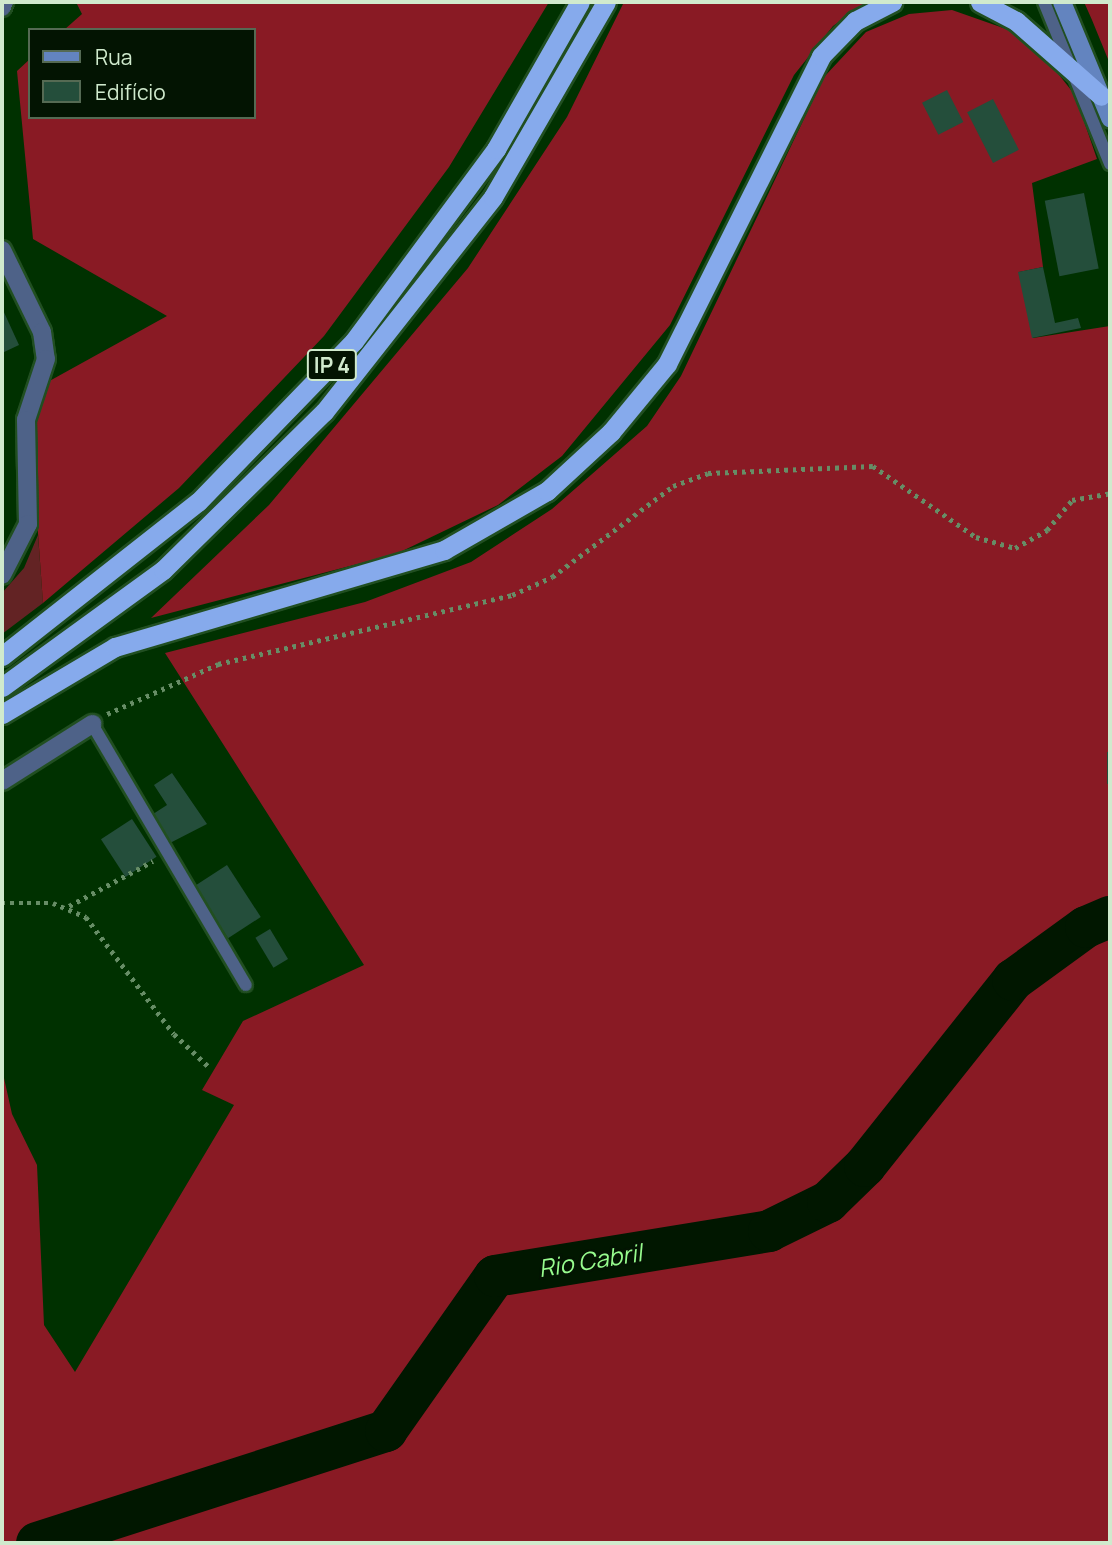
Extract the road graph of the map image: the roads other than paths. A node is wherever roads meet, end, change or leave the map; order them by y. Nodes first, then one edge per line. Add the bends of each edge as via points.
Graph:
1 (4, 2) edge
2 (580, 2) edge
3 (606, 2) edge
4 (892, 2) edge
5 (980, 2) edge
6 (1044, 2) edge
7 (1062, 2) edge
8 (2, 7) edge
9 (1071, 69) junction
10 (1101, 96) junction
11 (1110, 118) edge
12 (1110, 164) edge
13 (2, 250) edge
14 (2, 575) edge
15 (2, 656) edge
16 (2, 687) edge
17 (2, 714) edge
18 (92, 724) joint
19 (2, 781) edge
20 (246, 985) dead end

1 - 8 street
2 - 15 highway, IP 4 via 489,159 354,341 198,502
3 - 16 highway, IP 4 via 493,197 324,412 163,570
4 - 17 highway via 855,21 821,55 667,364 611,432 547,491 433,553 115,647
5 - 9 highway via 1016,21
6 - 9 lane
7 - 10 main road
9 - 10 highway
9 - 12 lane
10 - 11 main road
13 - 14 street via 42,332 46,359 26,420 27,524
18 - 19 street
18 - 20 lane

